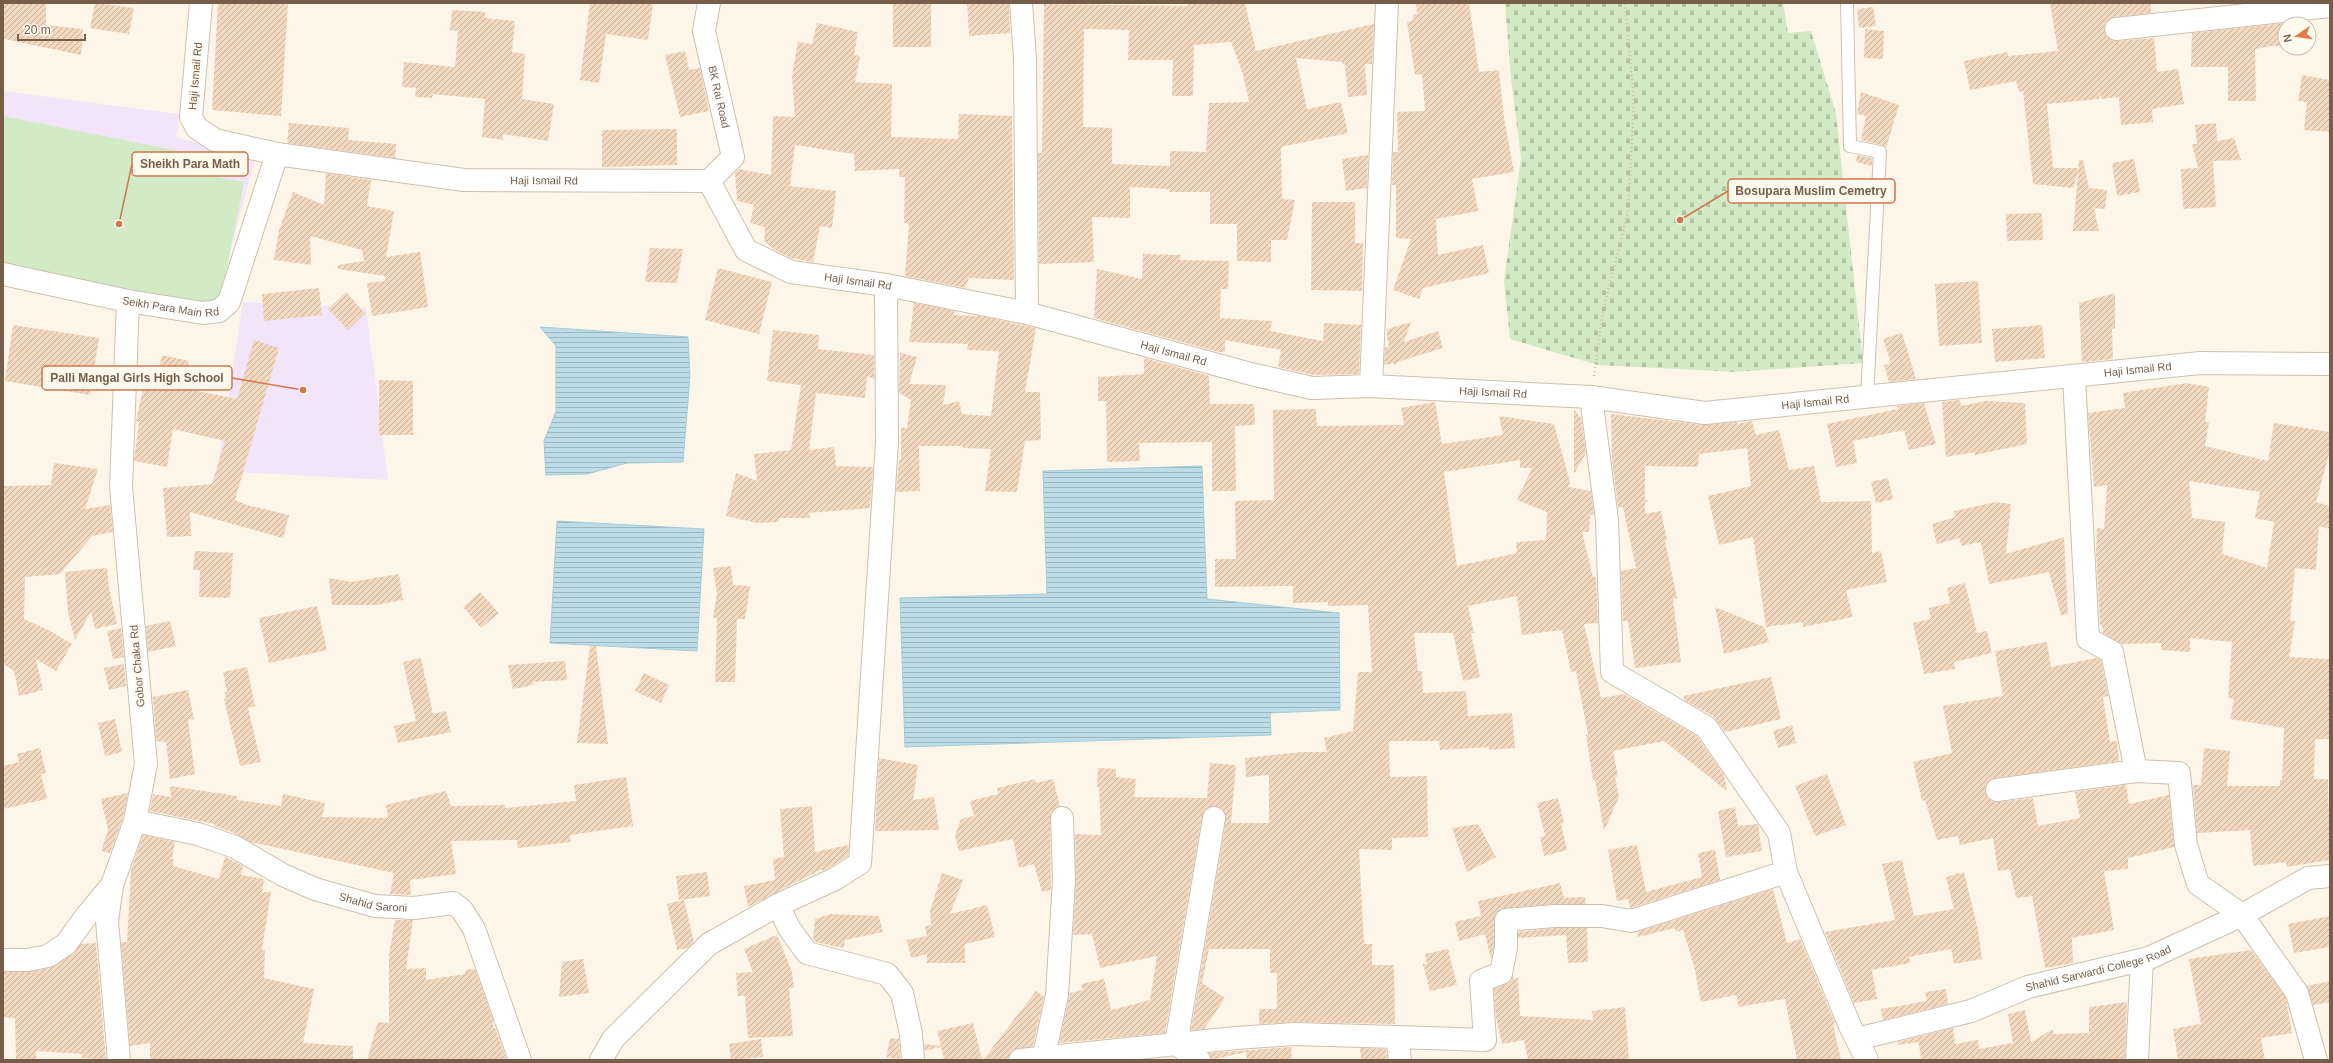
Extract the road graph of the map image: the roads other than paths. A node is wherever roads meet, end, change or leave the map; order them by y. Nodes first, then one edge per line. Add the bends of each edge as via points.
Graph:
1 (201, 3) edge
2 (709, 3) edge
3 (1021, 3) edge
4 (1387, 3) edge
5 (1847, 3) edge
6 (2330, 6) edge
7 (2116, 29) dead end
8 (277, 154) junction
9 (709, 181) junction
10 (3, 274) edge
11 (886, 286) junction
12 (128, 301) junction
13 (1027, 313) junction
14 (2330, 364) edge
15 (2074, 377) junction
16 (1371, 386) junction
17 (1591, 397) junction
18 (1866, 397) junction
19 (2136, 771) junction
20 (1997, 790) dead end
21 (1062, 818) dead end
22 (1214, 818) dead end
23 (135, 821) junction
24 (1786, 872) junction
25 (2330, 876) edge
26 (112, 885) junction
27 (778, 905) junction
28 (2242, 915) junction
29 (3, 960) edge
30 (2142, 960) junction
31 (1397, 1037) junction
32 (1857, 1039) junction
33 (1176, 1044) junction
34 (1042, 1059) edge
35 (119, 1060) edge
36 (520, 1060) edge
37 (601, 1060) edge
38 (914, 1060) edge
39 (1020, 1060) edge
40 (1199, 1060) edge
41 (1400, 1060) edge
42 (1867, 1060) edge
43 (2137, 1060) edge
44 (2316, 1060) edge

1 - 8 street, Haji Ismail Rd via 191,117 197,128 215,140
2 - 9 street, BK Rai Road via 704,30 733,157
3 - 13 street via 1025,58
4 - 16 street
5 - 18 lane via 1850,146 1880,152
6 - 7 street
8 - 9 street, Haji Ismail Rd via 464,180
8 - 12 street, Seikh Para Main Rd via 230,302 219,311 202,313
9 - 11 street, Haji Ismail Rd via 746,250 791,272
10 - 12 street, Seikh Para Main Rd
11 - 13 street, Haji Ismail Rd
11 - 27 street via 887,442 860,862 835,879
12 - 23 street, Gobor Chaka Rd via 121,487 146,764
13 - 16 street, Haji Ismail Rd via 1312,388
14 - 15 street, Haji Ismail Rd via 2200,363
15 - 18 street, Haji Ismail Rd
15 - 19 street via 2088,638 2112,652
16 - 17 street, Haji Ismail Rd
17 - 18 street, Haji Ismail Rd via 1705,413
17 - 24 street via 1607,520 1612,672 1706,728 1779,833
19 - 20 street
19 - 28 street via 2179,773 2186,845 2198,884
21 - 34 street via 1064,880 1057,995
22 - 33 street
23 - 26 street, Gobor Chaka Rd
23 - 36 street, Shahid Saroni via 220,841 314,889 375,906 414,908 453,903 462,910 474,929
24 - 31 street via 1631,921 1602,916 1506,920 1506,948 1501,973 1481,981 1486,1040
24 - 32 street
25 - 28 street, Shahid Sarwardi College Road via 2308,878
26 - 29 street, Gobor Chaka Rd via 66,944 48,956 28,960
26 - 35 street via 107,921
27 - 37 street via 709,944 613,1039
27 - 38 street via 789,928 807,953 887,974 902,992
28 - 30 street, Shahid Sarwardi College Road
28 - 44 street via 2297,993
30 - 32 street, Shahid Sarwardi College Road via 2028,987 1971,1011
30 - 43 street
31 - 33 street via 1294,1034
31 - 41 street
32 - 42 street
33 - 34 street
33 - 40 street
34 - 39 street

